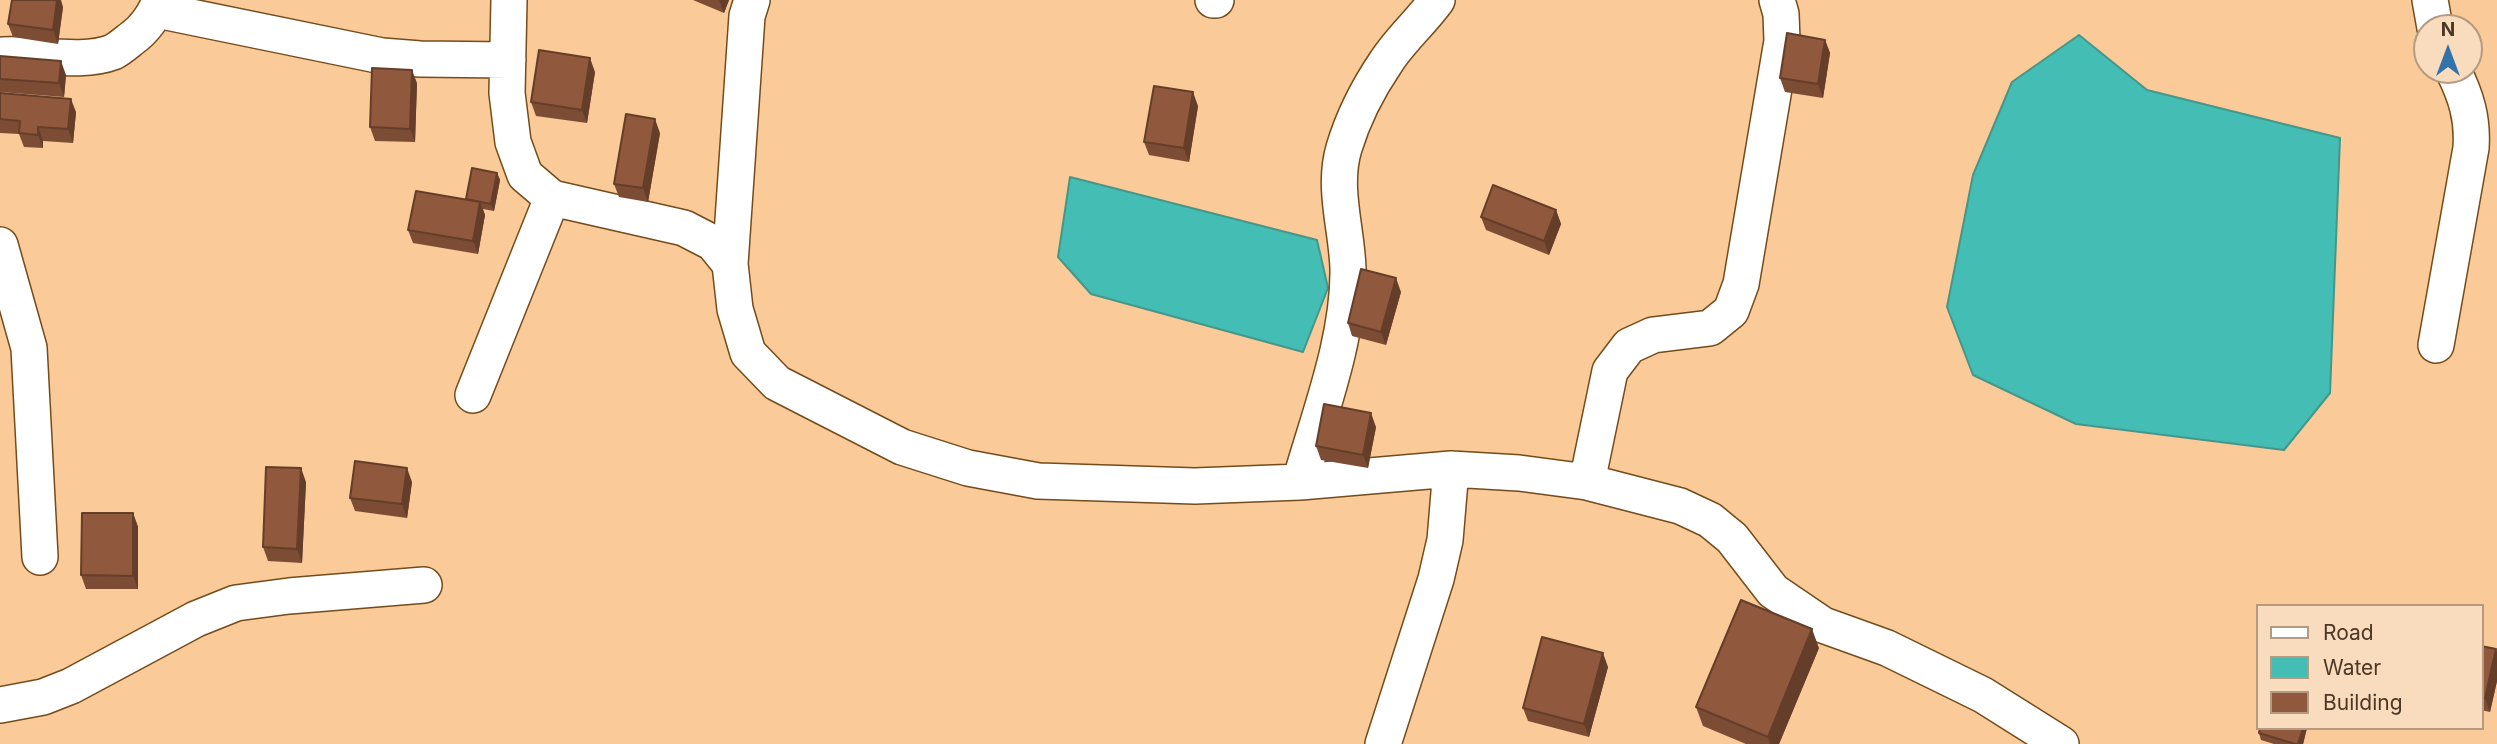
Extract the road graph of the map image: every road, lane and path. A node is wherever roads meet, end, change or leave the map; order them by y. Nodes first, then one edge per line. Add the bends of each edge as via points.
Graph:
1 (509, 0) edge
2 (752, 0) edge
3 (1437, 0) edge
4 (1777, 0) edge
5 (158, 5) edge
6 (0, 59) edge
7 (508, 60) junction
8 (2458, 84) edge
9 (552, 198) junction
10 (0, 245) edge
11 (730, 264) junction
12 (2436, 345) dead end
13 (473, 395) dead end
14 (1451, 469) junction
15 (1300, 482) junction
16 (1587, 482) junction
17 (40, 557) dead end
18 (424, 585) dead end
19 (0, 705) edge
20 (1383, 744) edge
21 (2061, 744) edge

1 - 7 street
2 - 11 street via 747,16
3 - 15 street via 1386,60 1343,149 1339,188 1348,269 1345,309 1338,350
4 - 16 street via 1782,41 1741,284 1731,311 1710,328 1653,335 1629,346 1610,371
5 - 6 street via 139,33 113,51 76,58 21,54
5 - 7 street via 382,56
7 - 9 street via 513,142 525,175
8 - 12 street via 2470,109 2471,148
9 - 11 street via 684,228 713,243
9 - 13 street
10 - 17 street via 29,348
11 - 15 street via 735,309 748,353 777,383 902,447 968,468 1038,481
14 - 15 street
14 - 16 street
14 - 20 street via 1436,579
16 - 21 street via 1680,506 1710,520 1732,538 1773,590 1823,625 1887,648 1983,695
18 - 19 street via 236,603 196,619 71,686

